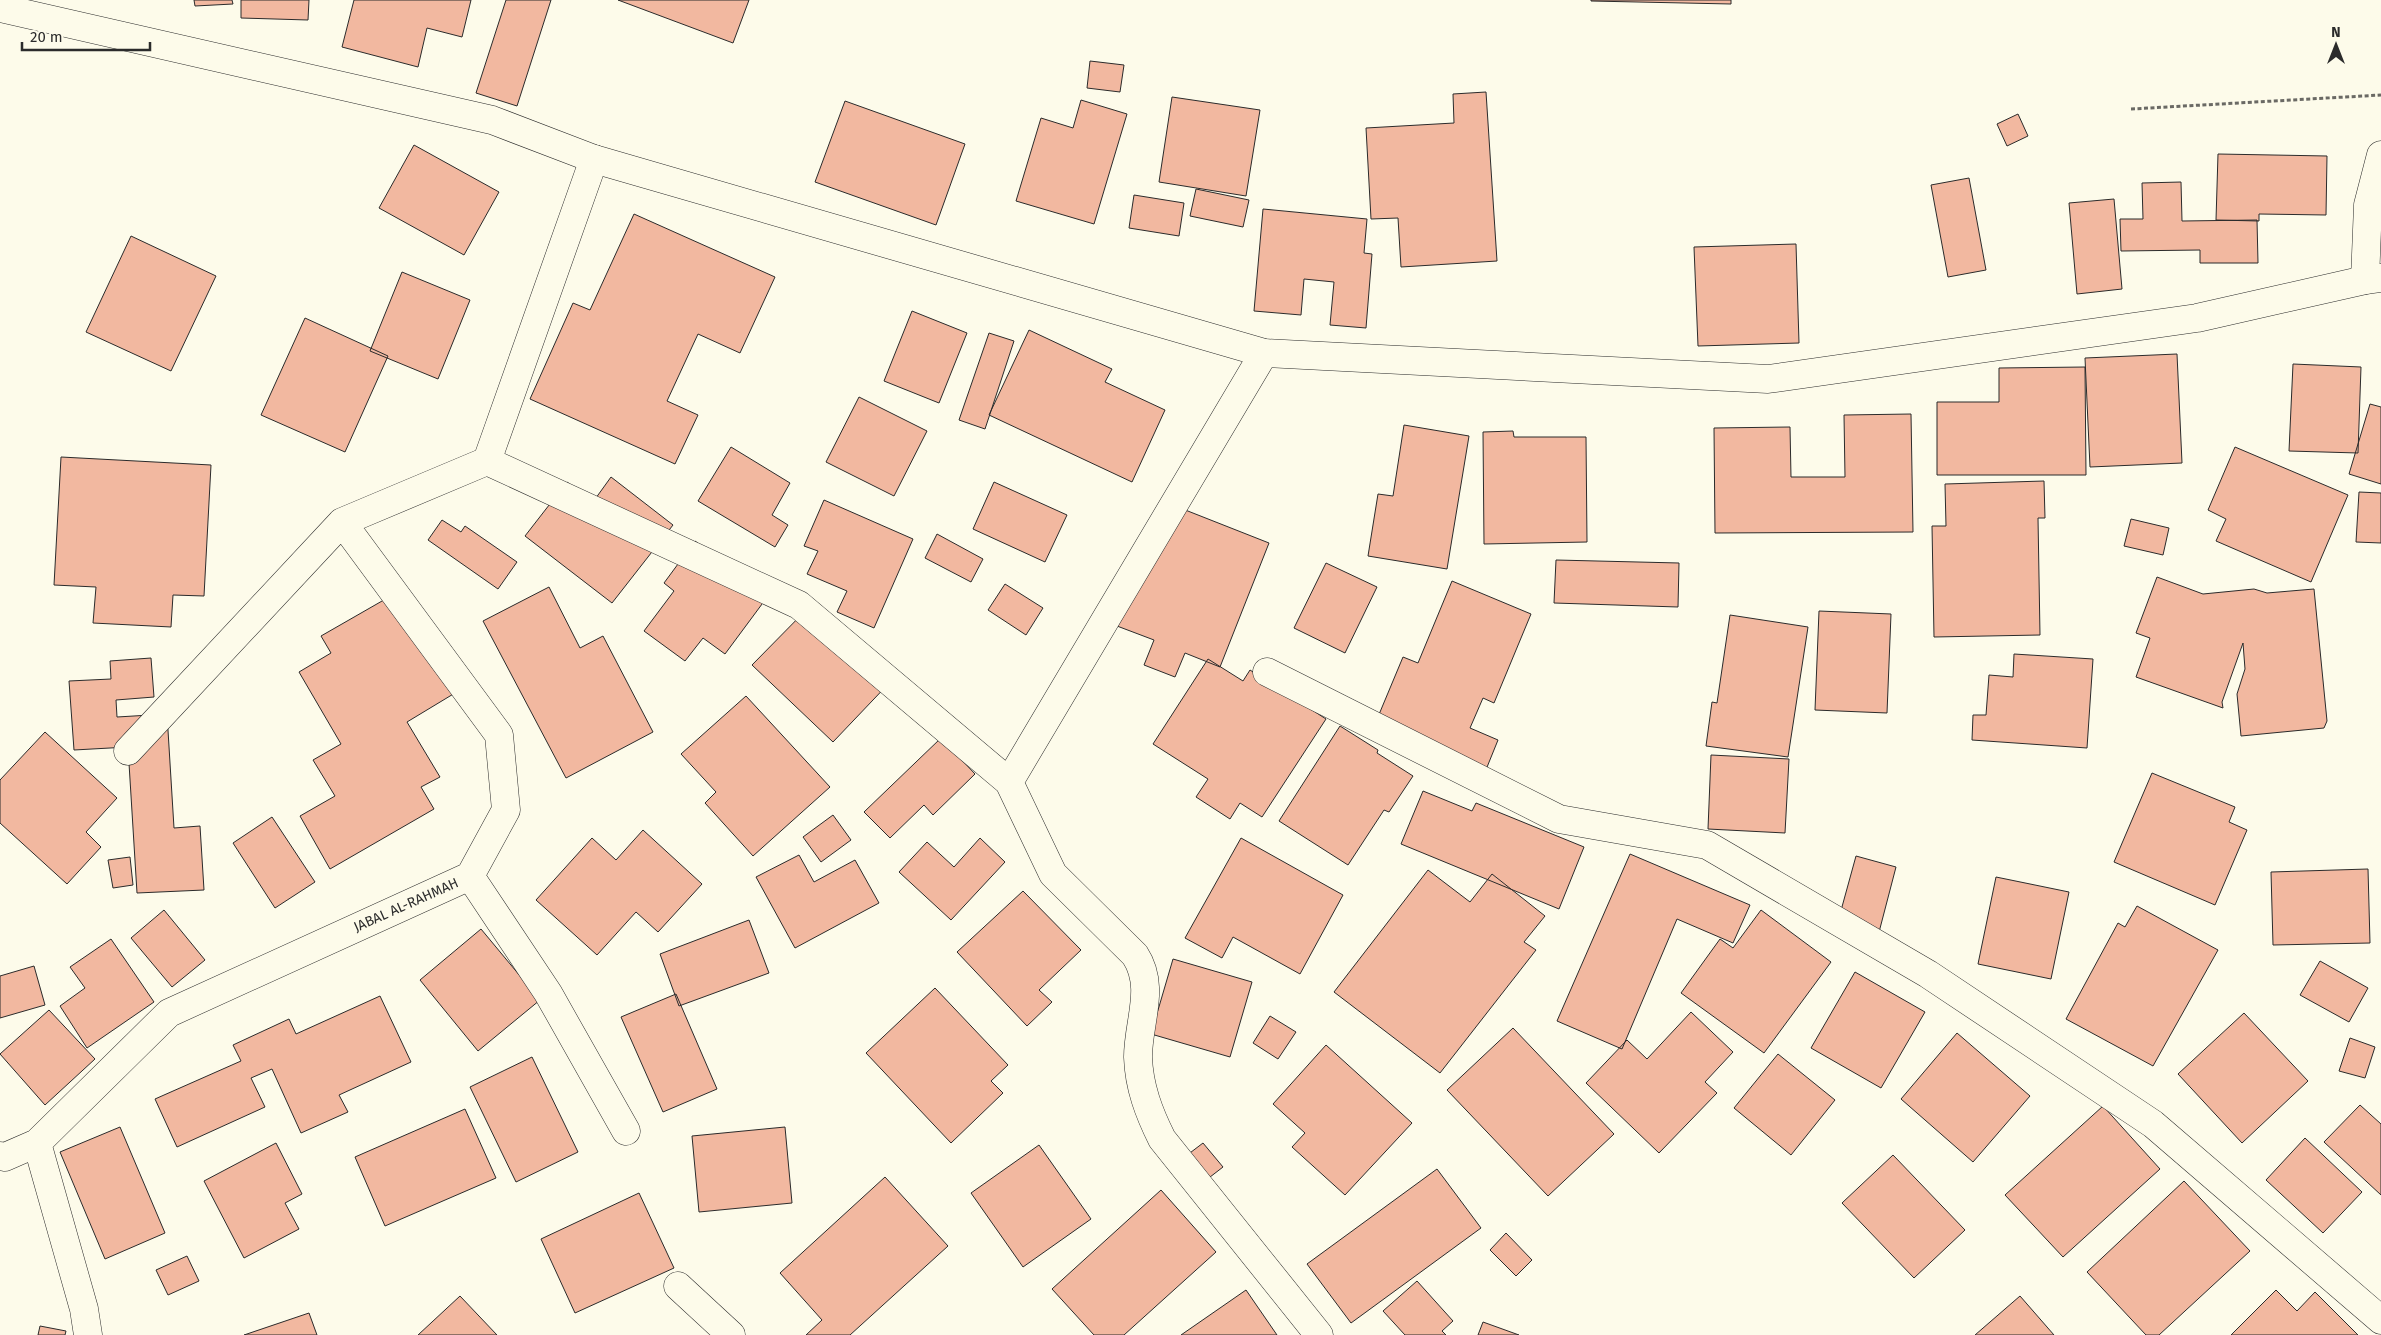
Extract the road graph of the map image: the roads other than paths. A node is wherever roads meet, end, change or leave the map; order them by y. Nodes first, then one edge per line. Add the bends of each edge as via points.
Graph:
1 (0, 8) edge
2 (2381, 155) edge
3 (594, 159) junction
4 (2373, 279) edge
5 (1264, 354) junction
6 (486, 461) junction
7 (342, 522) junction
8 (1267, 672) dead end
9 (128, 751) dead end
10 (1009, 782) junction
11 (470, 876) junction
12 (626, 1131) dead end
13 (37, 1142) junction
14 (0, 1156) edge
15 (678, 1286) dead end
16 (2381, 1320) edge
17 (88, 1335) edge
18 (731, 1335) edge
19 (1319, 1335) edge

1 - 3 street via 492,120
2 - 4 street via 2368,205
3 - 5 street
3 - 6 street
4 - 5 street via 2197,318 1768,380
5 - 10 street
6 - 7 street
6 - 10 street via 799,606
7 - 9 street
7 - 11 street, JABAL AL-RAHMAH via 499,735 506,810
8 - 16 street via 1559,820 1707,846 1920,969 2152,1124
10 - 19 street via 1053,874 1140,962 1146,978 1138,1057 1141,1086 1149,1113 1162,1139
11 - 12 street via 548,993
11 - 13 street, JABAL AL-RAHMAH via 169,1013
13 - 14 street, JABAL AL-RAHMAH via 5,1157
13 - 17 street via 84,1309
15 - 18 street

